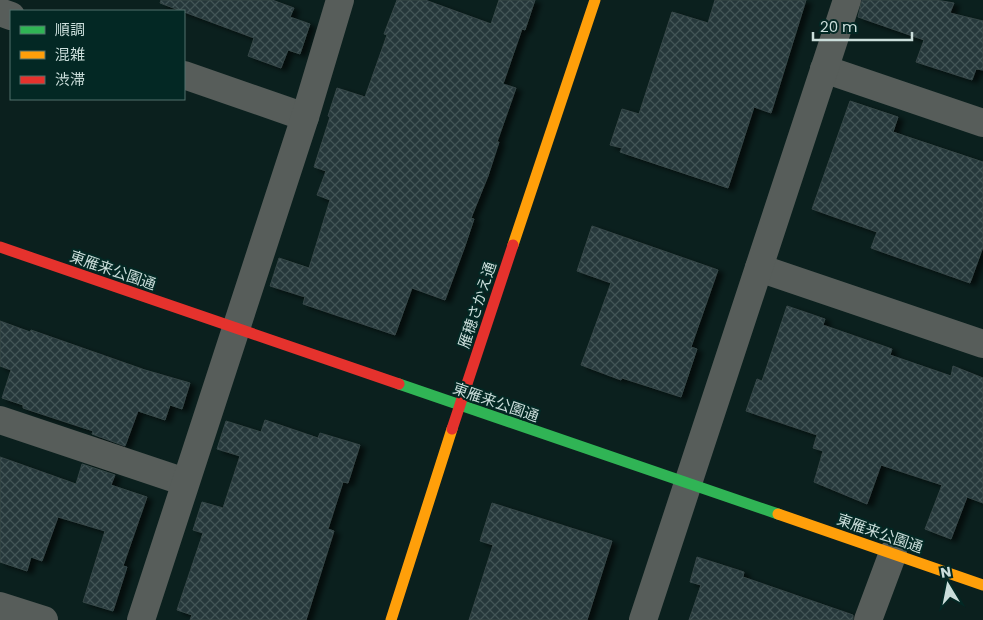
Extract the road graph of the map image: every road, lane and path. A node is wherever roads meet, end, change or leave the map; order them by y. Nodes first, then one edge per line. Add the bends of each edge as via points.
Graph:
1 (340, 0) edge
2 (595, 0) edge
3 (847, 0) edge
4 (824, 69) junction
5 (185, 75) edge
6 (305, 117) junction
7 (983, 124) edge
8 (0, 247) edge
9 (759, 268) junction
10 (236, 328) junction
11 (983, 344) edge
12 (460, 405) junction
13 (0, 420) edge
14 (185, 482) junction
15 (688, 483) junction
16 (893, 552) junction
17 (983, 584) edge
18 (0, 606) edge
19 (44, 620) edge
20 (141, 620) edge
21 (390, 620) edge
22 (643, 620) edge
23 (868, 620) edge

1 - 6 street
2 - 12 street, 雁穂さかえ通
3 - 4 street
4 - 7 street
4 - 9 street
5 - 6 street
6 - 10 street
8 - 10 street, 東雁来公園通
9 - 11 street
9 - 15 street
10 - 12 street, 東雁来公園通
10 - 14 street
12 - 15 street, 東雁来公園通
12 - 21 street, 雁穂さかえ通
13 - 14 street
14 - 20 street
15 - 16 street, 東雁来公園通
15 - 22 street
16 - 17 street, 東雁来公園通
16 - 23 street
18 - 19 street

